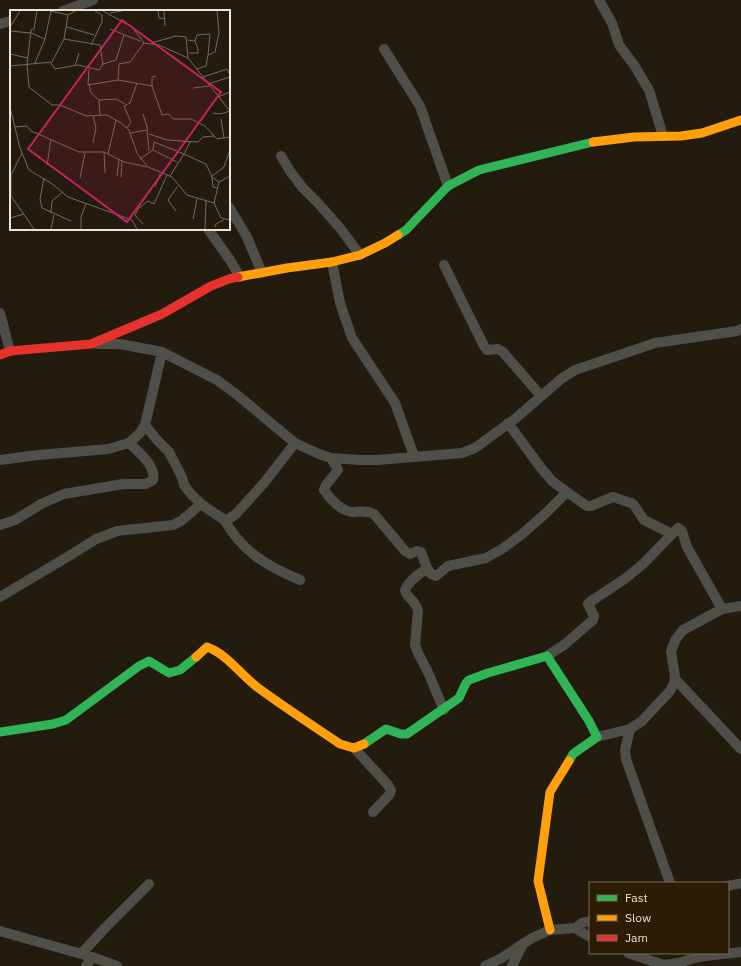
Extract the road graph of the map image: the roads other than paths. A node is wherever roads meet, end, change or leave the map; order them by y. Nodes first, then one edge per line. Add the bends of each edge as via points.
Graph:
1 (599, 0) edge
2 (89, 5) edge
3 (67, 10) edge
4 (10, 21) edge
5 (0, 24) edge
6 (384, 49) dead end
7 (741, 120) edge
8 (663, 136) junction
9 (281, 156) dead end
10 (448, 186) junction
11 (230, 209) edge
12 (209, 230) edge
13 (360, 255) junction
14 (332, 262) junction
15 (444, 265) dead end
16 (262, 273) junction
17 (240, 277) junction
18 (0, 313) edge
19 (741, 329) edge
20 (91, 344) junction
21 (10, 351) junction
22 (162, 352) junction
23 (0, 355) edge
24 (541, 396) junction
25 (508, 423) junction
26 (145, 425) junction
27 (129, 443) junction
28 (295, 443) junction
29 (414, 456) junction
30 (331, 458) junction
31 (0, 460) edge
32 (567, 492) junction
33 (201, 504) junction
34 (224, 519) junction
35 (0, 525) edge
36 (672, 534) junction
37 (427, 568) junction
38 (300, 580) dead end
39 (0, 597) edge
40 (741, 606) edge
41 (722, 609) junction
42 (547, 656) junction
43 (675, 679) junction
44 (444, 710) junction
45 (630, 728) junction
46 (0, 732) edge
47 (597, 737) junction
48 (355, 749) junction
49 (741, 749) edge
50 (373, 812) dead end
51 (670, 882) edge
52 (741, 883) edge
53 (149, 884) dead end
54 (729, 886) edge
55 (589, 921) edge
56 (575, 928) junction
57 (550, 930) junction
58 (0, 931) edge
59 (589, 936) edge
60 (523, 944) junction
61 (741, 952) edge
62 (729, 953) edge
63 (81, 954) junction
64 (631, 954) edge
65 (723, 954) edge
66 (92, 957) junction
67 (86, 966) edge
68 (117, 966) edge
69 (485, 966) edge
70 (512, 966) edge

1 - 8 street via 612,23 619,45 649,90
2 - 3 street
4 - 5 street
6 - 10 street via 420,106
7 - 8 street via 702,133
8 - 10 street via 591,142 543,153 479,170
9 - 13 street via 290,171
10 - 13 street via 406,230
11 - 16 street via 247,237
12 - 17 street
13 - 14 street
14 - 16 street
14 - 29 street via 340,303 352,338 395,403
15 - 24 street via 484,346 487,350 498,349 502,352
16 - 17 street
17 - 20 street via 211,286 162,314
18 - 21 street
19 - 24 street via 655,342 575,370
20 - 21 street
20 - 22 street via 120,344
21 - 23 street
22 - 26 street
22 - 28 street via 223,385
24 - 25 street
25 - 29 street via 475,448 462,453
25 - 32 street via 540,468
26 - 27 street
26 - 33 street via 169,452 184,485
27 - 31 street via 103,450
27 - 35 street via 141,454 153,472 153,480 150,483 123,484 64,494 15,520
28 - 30 street
28 - 34 street via 236,514
29 - 30 street via 360,460
30 - 37 street via 338,470 324,488 325,492 343,510 374,514 405,551 410,554 421,552
32 - 36 street via 587,506 613,497 631,503 644,520
32 - 37 street via 521,535 486,558 448,566 436,576
33 - 34 street
33 - 39 street via 173,525 116,532 96,539
34 - 38 street via 250,553 267,565
36 - 41 street via 678,528 682,531 687,547
36 - 42 street via 643,564 590,602 588,604 594,616 593,620
37 - 44 street via 412,579 404,590 417,606 415,645
40 - 41 street
41 - 43 street via 683,630 676,639 671,651
42 - 44 street via 469,680 459,698
42 - 47 street
43 - 45 street via 670,691 642,720
43 - 49 street
44 - 48 street via 407,734 386,729
45 - 47 street
45 - 51 street via 625,750 626,759
46 - 48 street via 66,720 139,666 149,661 169,673 174,673 207,647 217,652 283,705 340,744
47 - 57 street via 573,754 550,792 538,881
48 - 50 street via 391,791
52 - 54 street
53 - 63 street
55 - 56 street
56 - 57 street
56 - 59 street
57 - 60 street
58 - 63 street
60 - 69 street
60 - 70 street
61 - 62 street
63 - 66 street
64 - 65 street via 664,965
66 - 67 street
66 - 68 street

